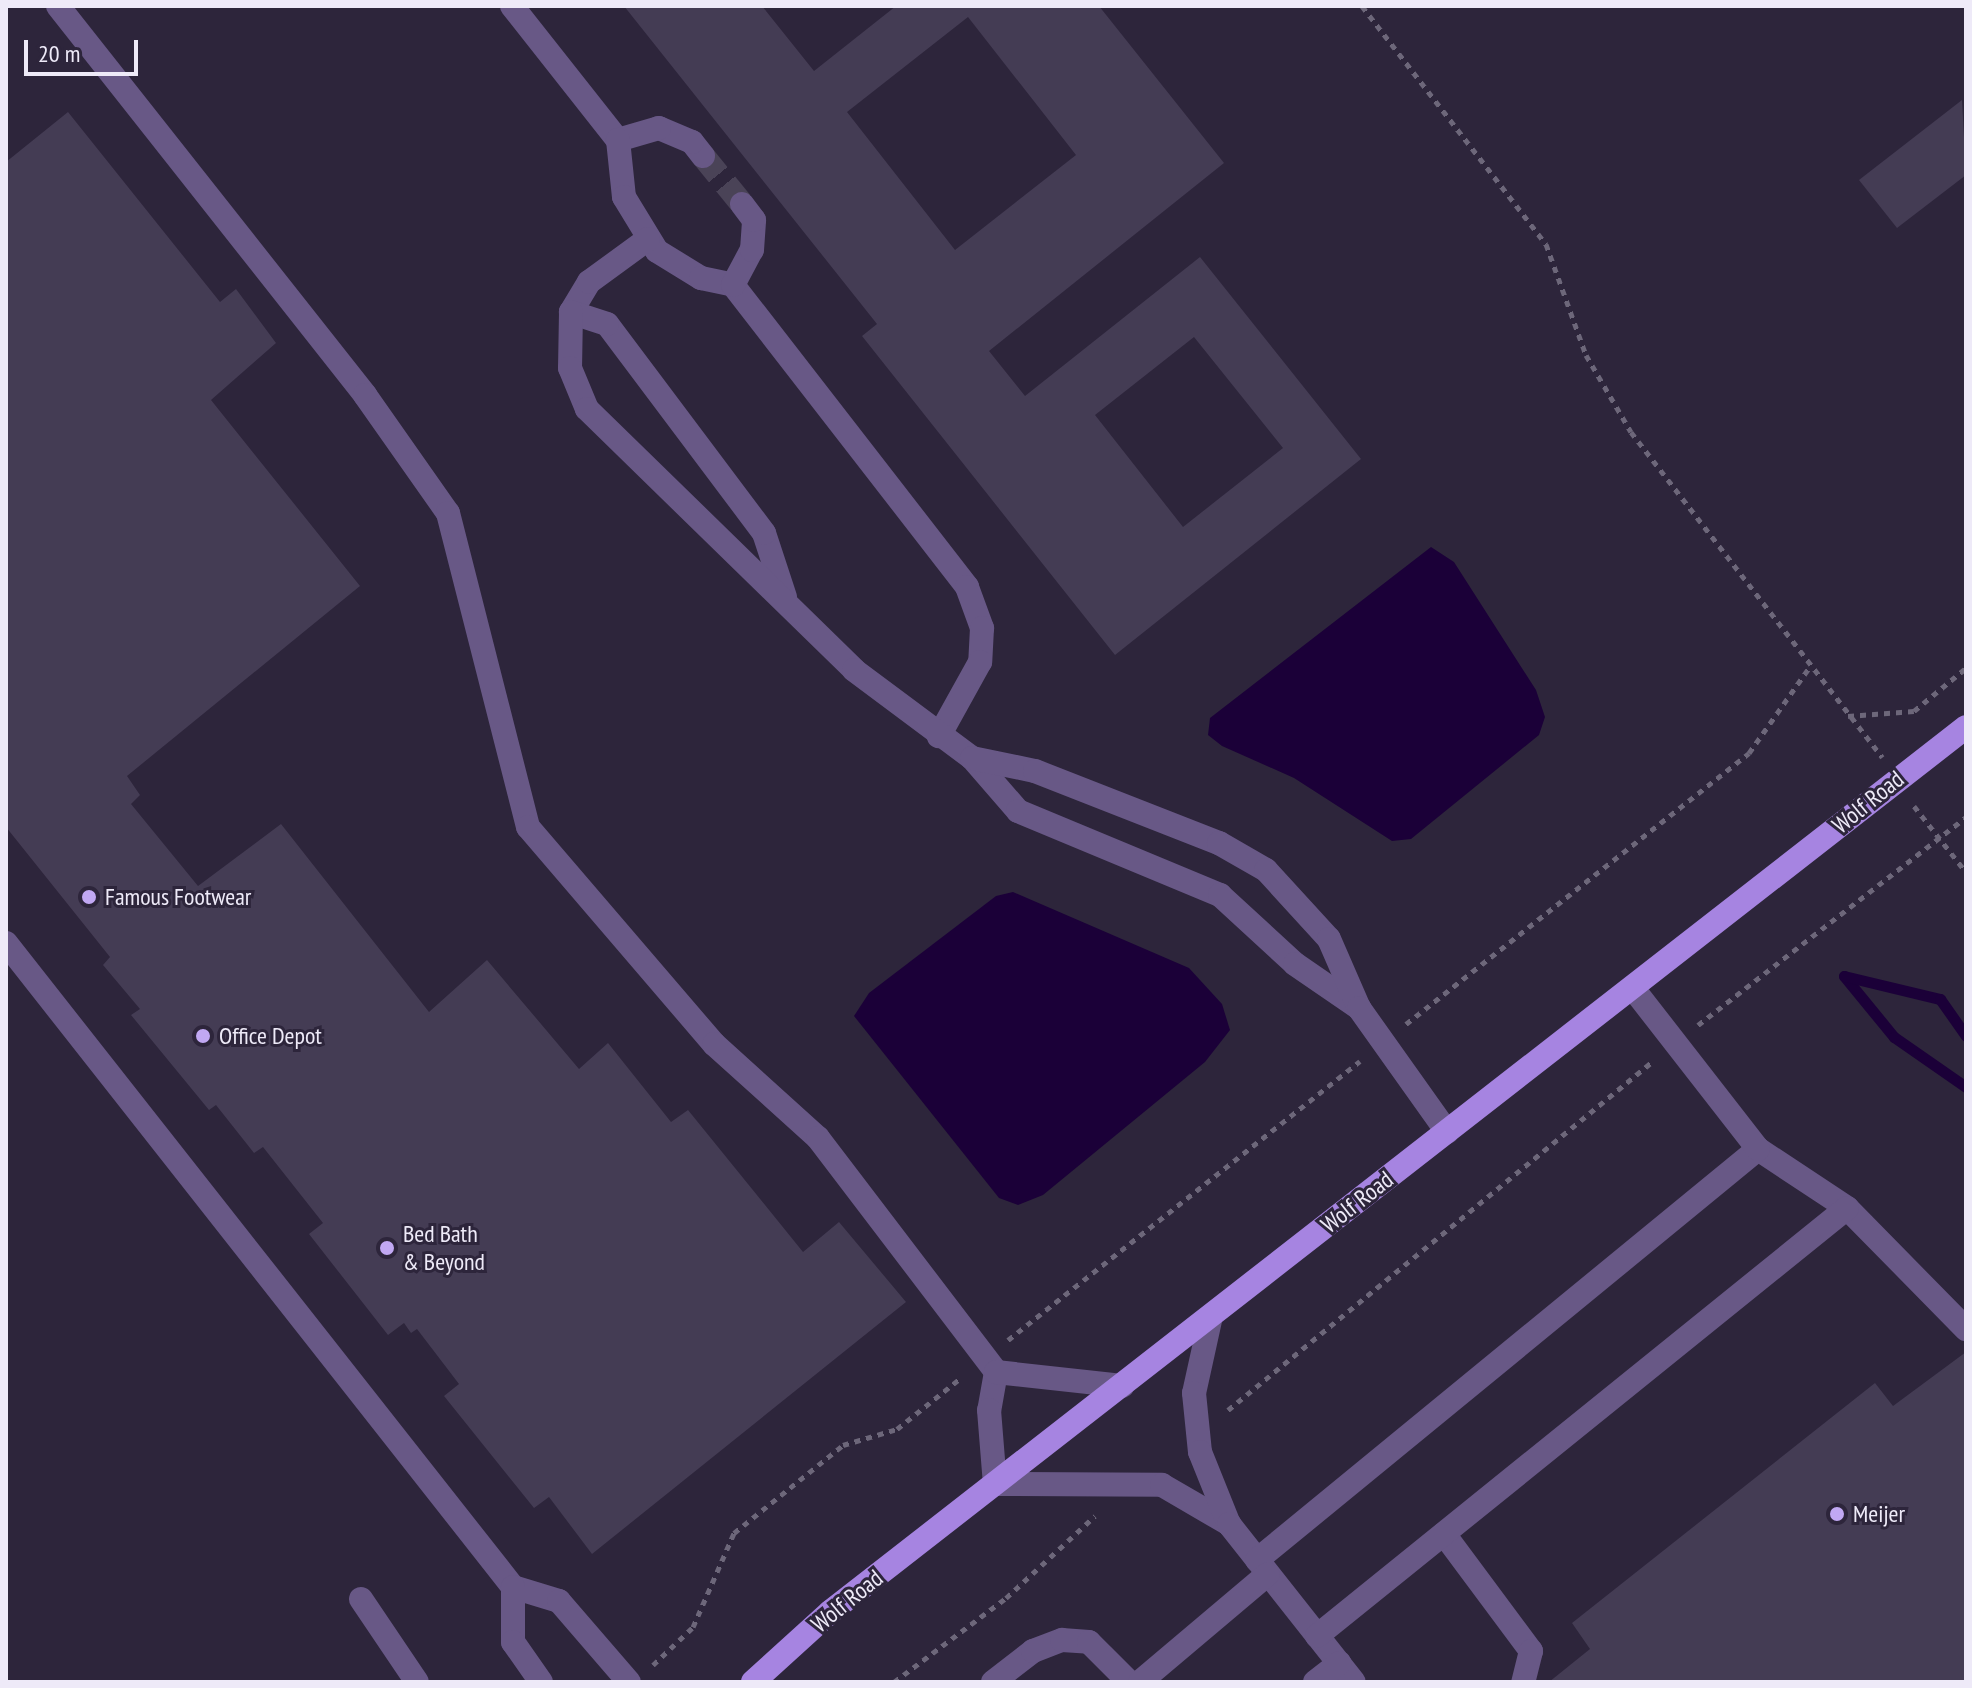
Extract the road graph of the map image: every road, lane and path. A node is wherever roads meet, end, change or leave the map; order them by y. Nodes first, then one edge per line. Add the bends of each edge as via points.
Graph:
1 (58, 6) edge
2 (512, 6) edge
3 (1362, 6) edge
4 (618, 140) junction
5 (703, 156) tunnel mouth
6 (742, 204) tunnel mouth
7 (648, 239) junction
8 (733, 285) junction
9 (571, 312) junction
10 (785, 597) junction
11 (1809, 668) junction
12 (1966, 668) edge
13 (1847, 716) junction
14 (1966, 727) edge
15 (939, 736) junction
16 (1874, 745) dead end
17 (972, 758) junction
18 (1918, 813) dead end
19 (1966, 817) edge
20 (1939, 840) junction
21 (1966, 872) edge
22 (6, 943) edge
23 (1634, 990) junction
24 (1359, 1008) junction
25 (1383, 1043) junction
26 (1675, 1043) junction
27 (1447, 1132) junction
28 (1758, 1149) junction
29 (1847, 1208) junction
30 (1211, 1316) junction
31 (1966, 1329) edge
32 (991, 1365) junction
33 (1122, 1386) junction
34 (1197, 1435) junction
35 (1135, 1482) junction
36 (995, 1484) junction
37 (1229, 1524) junction
38 (1444, 1534) junction
39 (1263, 1567) junction
40 (513, 1587) junction
41 (361, 1599) dead end
42 (1317, 1636) junction
43 (656, 1663) dead end
44 (1346, 1673) edge
45 (417, 1682) edge
46 (541, 1682) edge
47 (629, 1682) edge
48 (753, 1682) edge
49 (894, 1682) edge
50 (993, 1682) edge
51 (1129, 1682) edge
52 (1140, 1682) edge
53 (1315, 1682) edge
54 (1523, 1682) edge

1 - 32 street via 365,395 448,513 528,827 714,1044 818,1138
2 - 4 street
3 - 11 path via 1546,244 1586,355 1631,432
4 - 5 street via 659,128 692,142
4 - 7 street via 624,197
6 - 8 street via 754,220 752,250
7 - 8 street via 701,278
7 - 9 street via 589,282
8 - 15 street via 967,587 982,628 980,662
9 - 10 street via 607,324 764,533
9 - 10 street via 570,368 587,409
10 - 15 street via 854,670
11 - 13 path
11 - 25 path via 1749,753
12 - 13 path via 1914,711
13 - 16 path
14 - 23 main road, Wolf Road
15 - 17 street
17 - 24 street via 1018,811 1220,895 1295,964
17 - 24 street via 1035,771 1219,843 1266,870 1329,939
18 - 20 path
19 - 20 path
20 - 21 path
20 - 26 path
22 - 40 street
23 - 26 street
23 - 27 main road, Wolf Road
24 - 25 street
25 - 27 street
25 - 32 path
26 - 28 street
26 - 34 path
27 - 30 main road, Wolf Road
28 - 29 street
28 - 39 street
29 - 31 street
29 - 38 street
30 - 33 main road, Wolf Road
30 - 34 street via 1194,1393
32 - 33 street
32 - 36 street
32 - 43 path via 897,1429 843,1445 734,1533 693,1627
33 - 36 main road, Wolf Road
34 - 37 street
35 - 36 street
35 - 37 street via 1162,1485
35 - 49 path via 1006,1598
36 - 48 main road, Wolf Road
37 - 39 street
38 - 42 street
38 - 54 street via 1531,1651
39 - 42 street
39 - 52 street
40 - 46 street via 513,1642
40 - 47 street via 559,1601
41 - 45 street
42 - 44 street
44 - 53 street
50 - 51 street via 1033,1651 1062,1640 1089,1642

